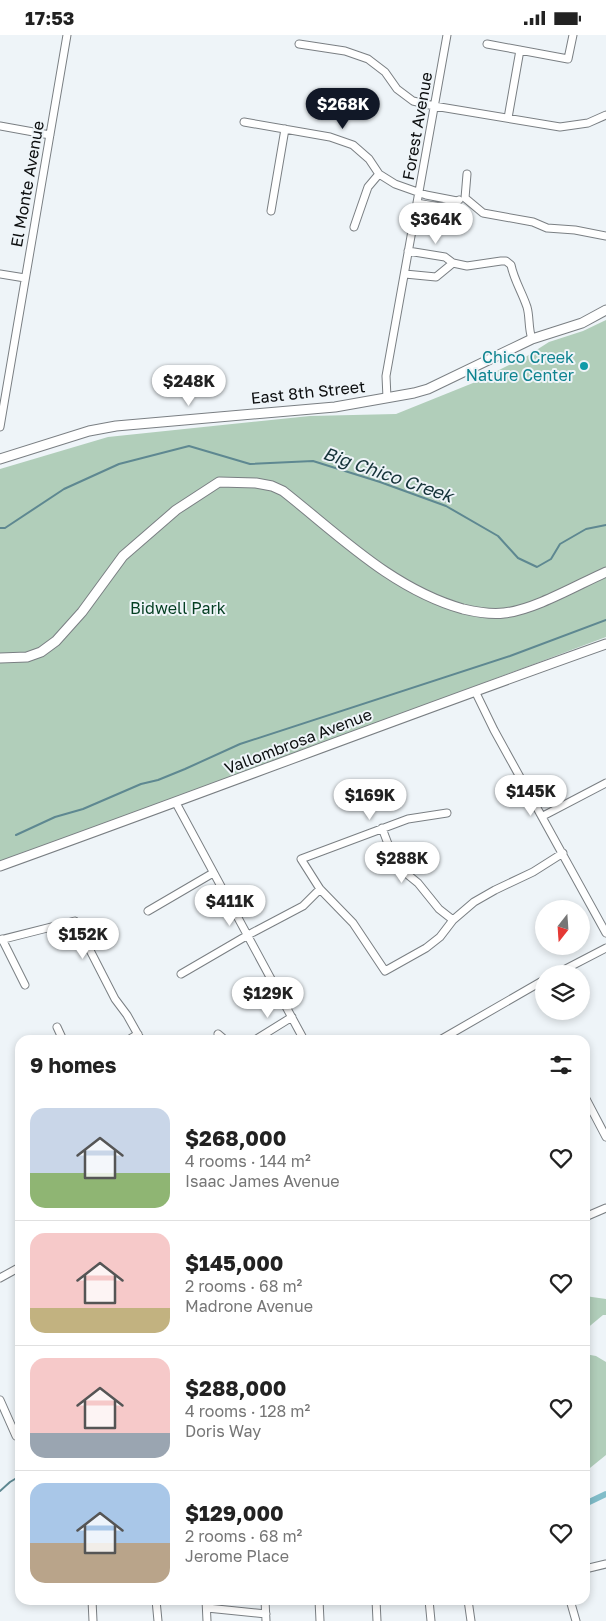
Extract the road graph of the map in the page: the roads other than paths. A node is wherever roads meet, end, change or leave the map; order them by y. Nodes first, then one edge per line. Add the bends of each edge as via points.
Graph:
1 (67, 35) edge
2 (447, 35) edge
3 (572, 35) edge
4 (300, 44) dead end
5 (487, 44) dead end
6 (520, 50) junction
7 (434, 106) junction
8 (606, 115) edge
9 (508, 118) junction
10 (244, 122) dead end
11 (0, 126) edge
12 (285, 129) junction
13 (50, 135) junction
14 (378, 173) junction
15 (467, 174) dead end
16 (419, 193) junction
17 (465, 198) junction
18 (458, 201) junction
19 (417, 203) junction
20 (271, 211) dead end
21 (354, 227) dead end
22 (606, 236) edge
23 (408, 251) junction
24 (454, 263) junction
25 (0, 274) edge
26 (404, 274) junction
27 (25, 278) junction
28 (606, 310) edge
29 (532, 339) junction
30 (387, 398) junction
31 (0, 427) edge
32 (0, 459) edge
33 (606, 572) edge
34 (606, 644) edge
35 (0, 658) edge
36 (475, 691) junction
37 (606, 783) edge
38 (176, 803) junction
39 (447, 813) dead end
40 (543, 816) junction
41 (382, 828) junction
42 (563, 853) junction
43 (0, 866) edge
44 (213, 873) junction
45 (320, 889) junction
46 (148, 911) dead end
47 (453, 920) junction
48 (606, 933) edge
49 (248, 935) junction
50 (1, 940) edge
51 (606, 948) edge
52 (573, 965) edge
53 (181, 975) dead end
54 (25, 985) dead end
55 (535, 985) edge
56 (292, 1017) junction
57 (57, 1027) dead end
58 (61, 1035) edge
59 (138, 1035) edge
60 (262, 1035) edge
61 (301, 1035) edge
62 (449, 1035) edge
63 (590, 1107) edge
64 (606, 1137) edge
65 (606, 1208) edge
66 (590, 1215) edge
67 (15, 1270) edge
68 (0, 1277) edge
69 (0, 1400) edge
70 (15, 1434) edge
71 (606, 1564) edge
72 (590, 1568) edge
73 (92, 1605) edge
74 (156, 1605) edge
75 (206, 1605) edge
76 (210, 1605) edge
77 (265, 1605) edge
78 (318, 1605) edge
79 (376, 1605) edge
80 (429, 1605) edge
81 (469, 1605) edge
82 (571, 1605) edge
83 (266, 1618) edge
84 (93, 1621) edge
85 (158, 1621) edge
86 (208, 1621) edge
87 (320, 1621) edge
88 (377, 1621) edge
89 (430, 1621) edge
90 (471, 1621) edge
91 (576, 1621) edge

1 - 13 street, El Monte Avenue
2 - 7 street, Forest Avenue
3 - 6 street via 568,59
4 - 7 street via 346,51 368,59 413,101
5 - 6 street
6 - 9 street
7 - 9 street
7 - 16 street, Forest Avenue
8 - 9 street via 588,123 560,127
10 - 12 street
11 - 13 street
12 - 14 street via 330,137 353,145 369,159
12 - 20 street
13 - 27 street, El Monte Avenue
14 - 16 street
14 - 21 street via 368,187
15 - 17 street
16 - 18 street
16 - 19 street, Forest Avenue
17 - 18 street
17 - 22 street via 484,213 533,222 547,228
18 - 19 street via 445,207
19 - 23 street, Forest Avenue
23 - 24 street via 445,257
23 - 26 street, Forest Avenue
24 - 26 street via 436,277
24 - 29 street via 471,266 506,261 511,265 527,308
25 - 27 street
26 - 30 street, Forest Avenue via 386,376
27 - 31 street, El Monte Avenue
28 - 29 street, East 8th Street via 582,323
29 - 30 street, East 8th Street via 428,389
30 - 32 street, East 8th Street via 335,407 116,426 89,431
33 - 35 street via 522,610 503,614 473,611 420,593 369,561 282,491 256,483 219,482 176,510 123,556 56,641 28,657
34 - 36 street, Vallombrosa Avenue
36 - 38 street, Vallombrosa Avenue
36 - 40 street
37 - 40 street
38 - 43 street, Vallombrosa Avenue
38 - 44 street
39 - 41 street via 408,819
40 - 42 street
41 - 45 street via 301,859
41 - 47 street via 393,857 402,870
42 - 47 street via 474,902
42 - 48 street
44 - 46 street
44 - 49 street
45 - 47 street via 353,923 384,971 426,948
45 - 49 street via 303,906
49 - 53 street
49 - 56 street
50 - 54 street
50 - 59 street via 74,921
51 - 52 street
55 - 62 street
56 - 60 street
56 - 61 street
57 - 58 street
63 - 64 street
65 - 66 street
67 - 68 street
69 - 70 street
71 - 72 street
73 - 84 street
74 - 85 street
75 - 86 street
76 - 83 street
77 - 83 street
78 - 87 street
79 - 88 street
80 - 89 street
81 - 90 street
82 - 91 street

